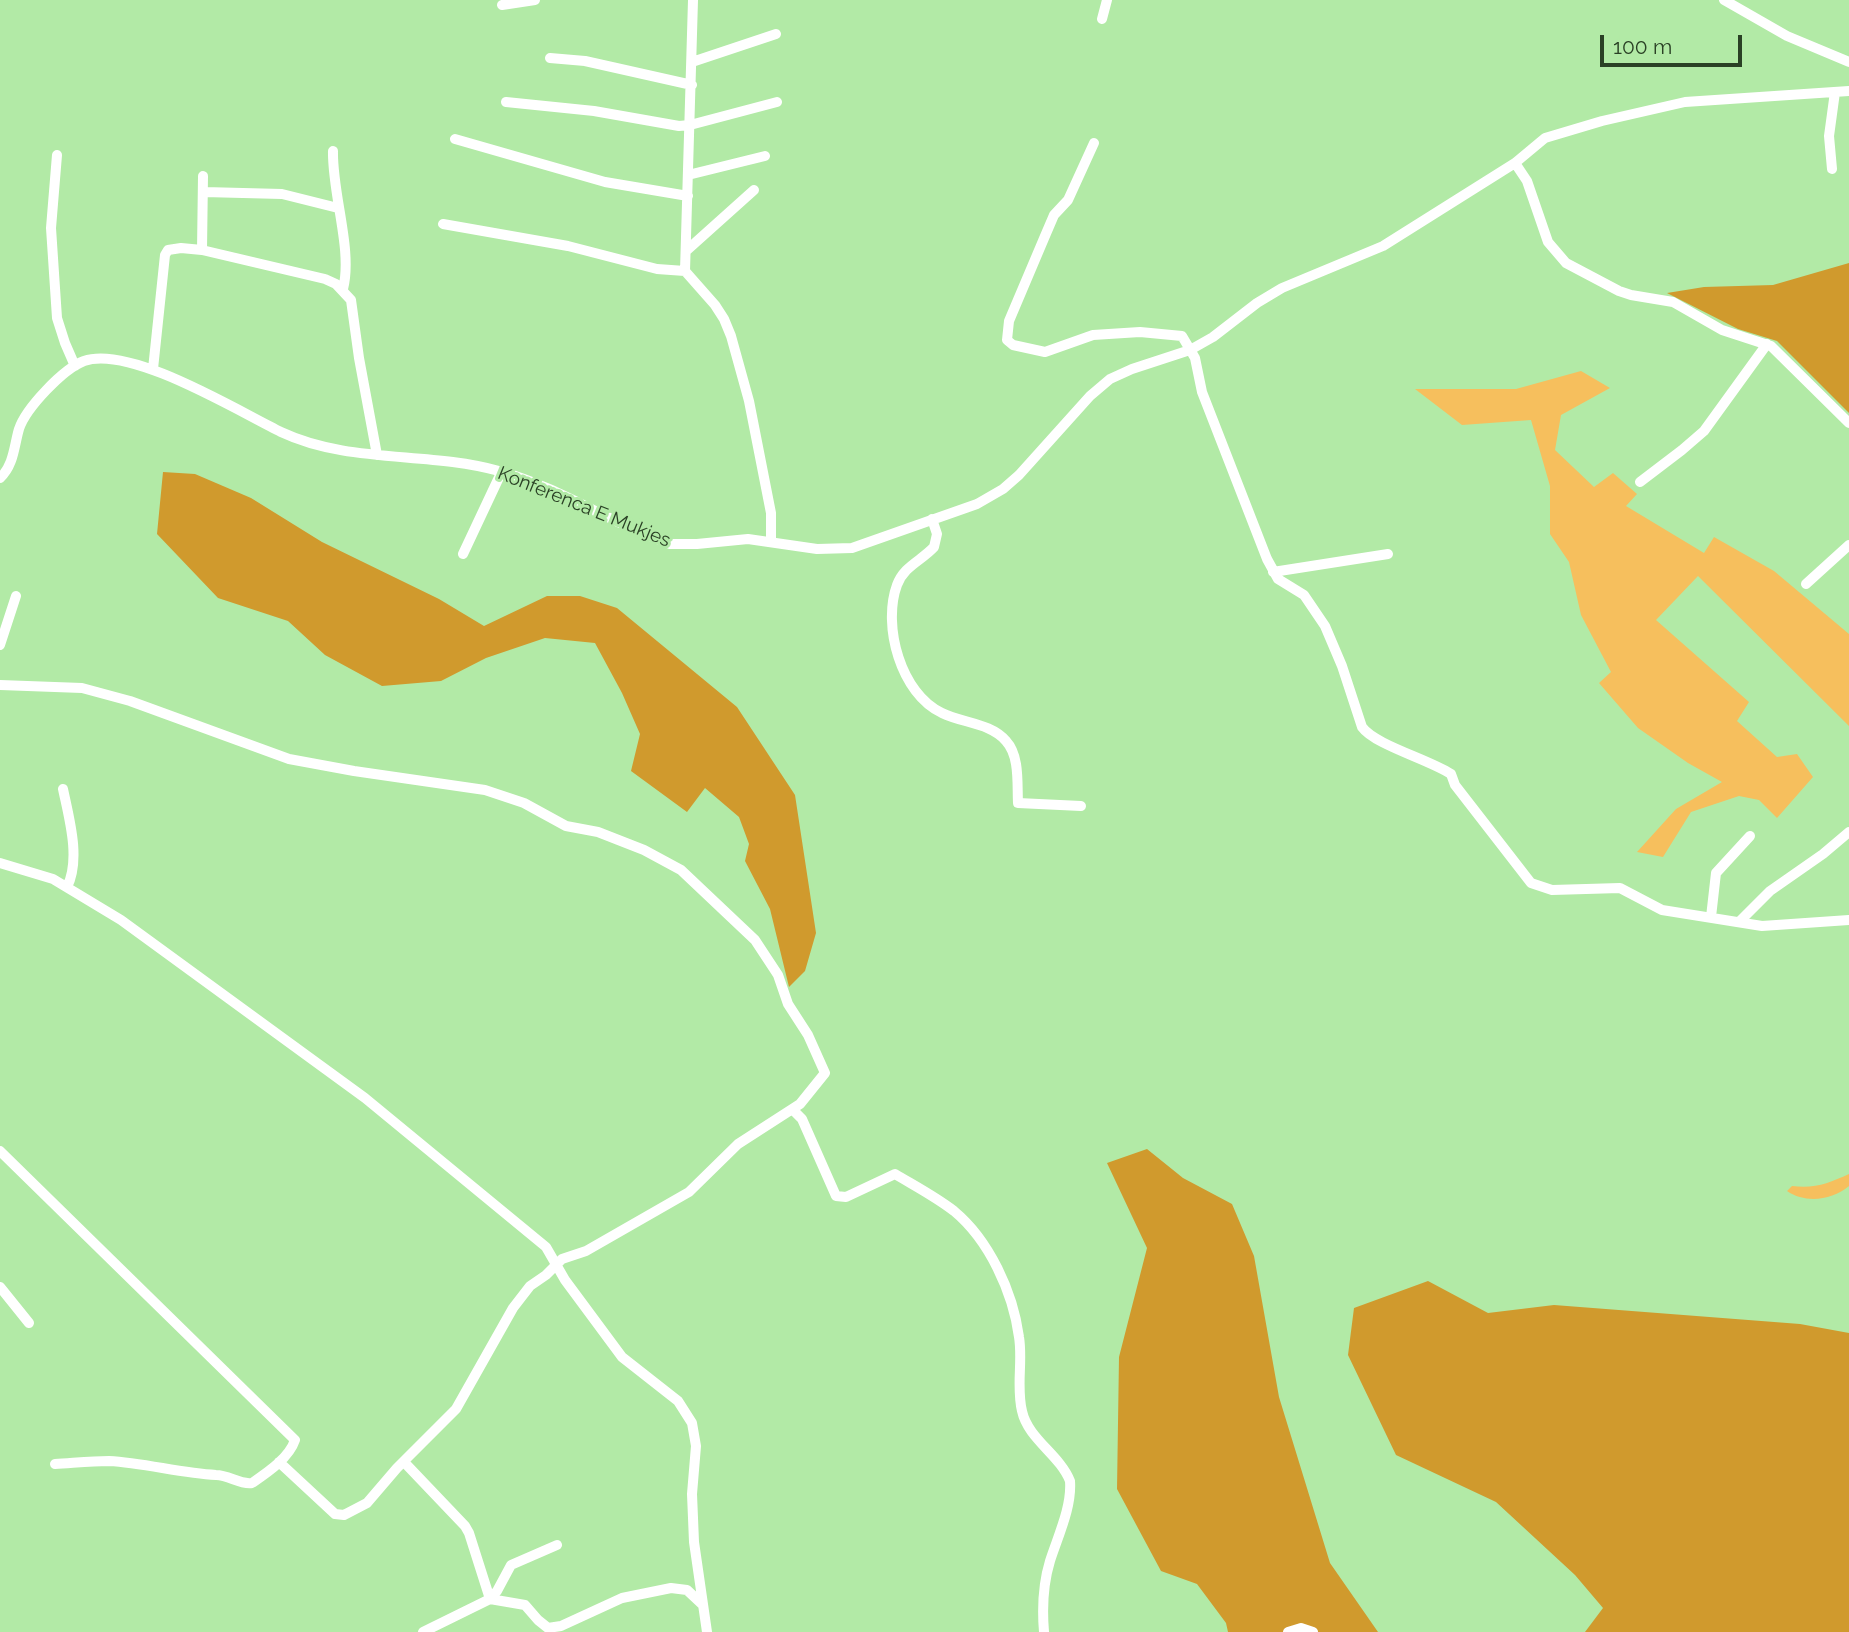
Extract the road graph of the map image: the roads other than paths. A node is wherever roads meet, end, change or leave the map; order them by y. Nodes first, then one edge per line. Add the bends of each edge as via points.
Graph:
1 (535, 0) edge
2 (693, 0) edge
3 (1107, 0) edge
4 (1724, 0) edge
5 (502, 5) dead end
6 (1102, 19) dead end
7 (776, 34) dead end
8 (550, 58) dead end
9 (692, 62) junction
10 (1849, 62) edge
11 (692, 85) junction
12 (1849, 91) edge
13 (1835, 92) junction
14 (506, 102) dead end
15 (777, 102) dead end
16 (690, 125) junction
17 (455, 139) dead end
18 (1094, 143) dead end
19 (333, 151) dead end
20 (57, 155) dead end
21 (765, 156) dead end
22 (1515, 163) junction
23 (1832, 169) dead end
24 (688, 175) junction
25 (203, 176) dead end
26 (754, 190) dead end
27 (204, 192) junction
28 (688, 196) junction
29 (338, 208) junction
30 (443, 224) dead end
31 (202, 250) junction
32 (686, 251) junction
33 (685, 271) junction
34 (343, 289) junction
35 (1767, 344) junction
36 (1190, 350) junction
37 (75, 366) junction
38 (153, 369) junction
39 (1849, 423) edge
40 (377, 456) junction
41 (502, 471) junction
42 (0, 478) edge
43 (1640, 482) dead end
44 (932, 519) junction
45 (771, 541) junction
46 (1849, 545) edge
47 (463, 554) dead end
48 (1388, 554) dead end
49 (1273, 572) junction
50 (1806, 584) dead end
51 (16, 596) dead end
52 (0, 645) edge
53 (0, 685) edge
54 (63, 789) dead end
55 (1081, 806) dead end
56 (1849, 832) edge
57 (1750, 836) dead end
58 (0, 863) edge
59 (67, 887) junction
60 (1711, 917) junction
61 (1849, 920) edge
62 (1739, 922) junction
63 (793, 1110) junction
64 (0, 1151) edge
65 (556, 1264) junction
66 (0, 1287) edge
67 (29, 1322) dead end
68 (279, 1462) junction
69 (404, 1462) junction
70 (55, 1464) dead end
71 (556, 1545) dead end
72 (489, 1599) junction
73 (703, 1605) junction
74 (423, 1632) edge
75 (707, 1632) edge
76 (1044, 1632) edge
77 (1288, 1632) edge
78 (1314, 1632) edge

1 - 5 street
2 - 9 street
3 - 6 street
4 - 10 street via 1787,36
7 - 9 street
8 - 11 street via 585,61
9 - 11 street
11 - 16 street
12 - 13 street, Konferenca E Mukjes
13 - 22 street, Konferenca E Mukjes via 1657,107 1545,138
13 - 23 street via 1829,136
14 - 16 street
15 - 16 street
16 - 24 street
17 - 28 street via 605,182
18 - 36 street via 1068,200 1054,215 1009,321 1007,340 1045,352 1093,335 1140,332 1182,336
19 - 29 street
20 - 37 street via 51,228 57,318
21 - 24 street
22 - 35 street via 1527,181 1548,242 1566,263 1631,295 1673,302 1722,330
22 - 36 street, Konferenca E Mukjes via 1383,246 1269,295
24 - 28 street
25 - 27 street
26 - 32 street
27 - 29 street via 282,194
27 - 31 street
28 - 32 street
29 - 34 street via 347,270
30 - 33 street
31 - 34 street via 325,279
31 - 38 street via 173,249 165,255
32 - 33 street
33 - 45 street via 715,304 731,336 771,513
34 - 40 street via 351,300
35 - 39 street
35 - 43 street via 1704,431
36 - 44 street, Konferenca E Mukjes via 1110,379 1003,489 977,504
36 - 49 street
37 - 38 street, Konferenca E Mukjes via 105,358
37 - 42 street, Konferenca E Mukjes via 24,419 10,464
38 - 40 street, Konferenca E Mukjes via 303,441
40 - 41 street, Konferenca E Mukjes via 427,458
41 - 45 street, Konferenca E Mukjes via 670,544 748,538
41 - 47 street
44 - 45 street, Konferenca E Mukjes via 852,548 817,549
44 - 55 street via 934,547 908,567 894,601 897,655 911,685 932,708 987,729 1007,742 1016,770 1018,803
46 - 50 street
48 - 49 street
49 - 60 street via 1304,595 1325,626 1368,735 1451,774 1531,883 1552,890 1620,888 1662,911
51 - 52 street
53 - 63 street via 82,688 289,759 485,790 524,803 566,826 598,832 665,860 745,928 778,975 788,1004 825,1073
54 - 59 street via 72,841
56 - 62 street via 1770,891
57 - 60 street via 1716,873
58 - 59 street
59 - 65 street via 121,920 365,1098 536,1238
60 - 62 street
61 - 62 street via 1762,926
63 - 65 street via 738,1144 685,1195
63 - 76 street via 802,1119 836,1196 846,1197 895,1174 957,1213 998,1271 1019,1336 1022,1412 1070,1481 1046,1579
64 - 68 street via 294,1438
65 - 69 street via 523,1294 456,1409
65 - 73 street via 622,1357 678,1401 692,1423 696,1446 694,1542
66 - 67 street
68 - 69 street via 330,1510 344,1515 367,1503
68 - 70 street via 247,1484 226,1476 124,1462
69 - 72 street via 465,1526
71 - 72 street via 511,1566
72 - 73 street via 525,1605 548,1628 622,1598 671,1588 687,1590
72 - 74 street
73 - 75 street
77 - 78 street via 1301,1628

